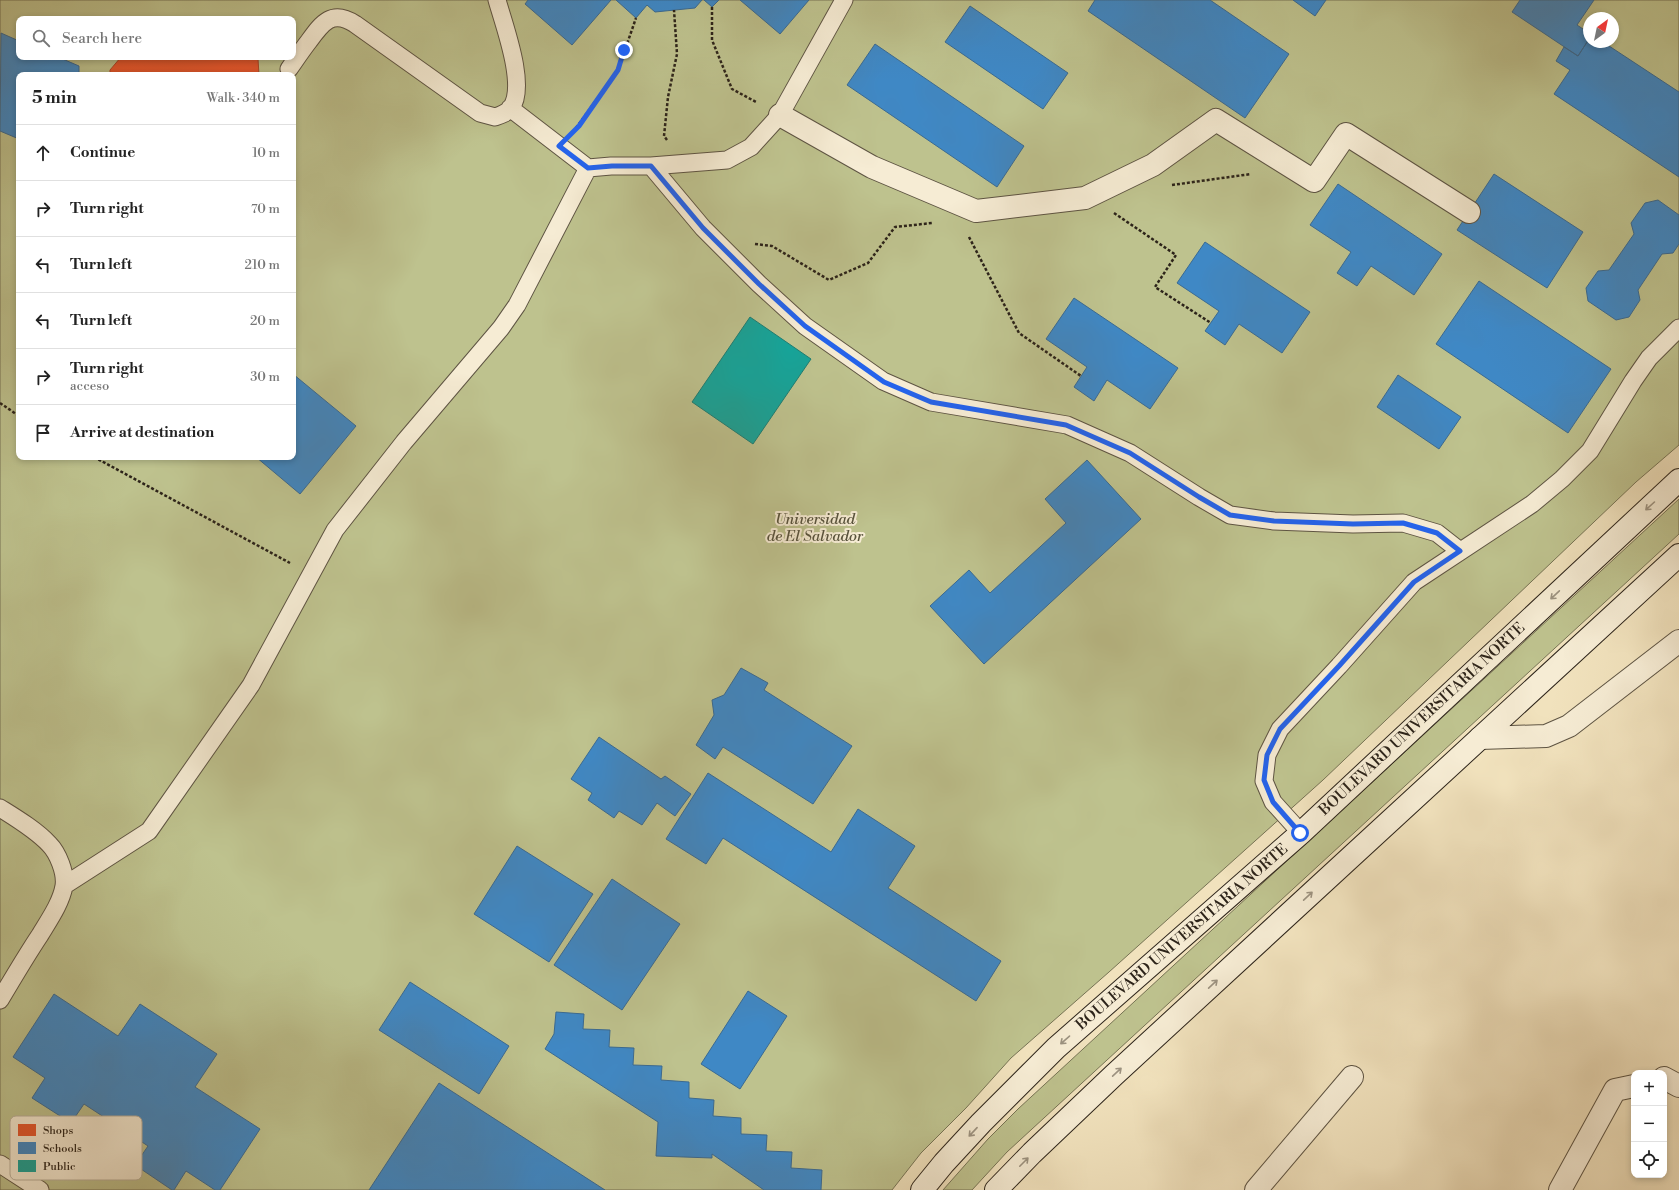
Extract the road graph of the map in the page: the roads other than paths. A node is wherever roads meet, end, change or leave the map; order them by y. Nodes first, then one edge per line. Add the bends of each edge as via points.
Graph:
1 (497, 0) edge
2 (844, 0) edge
3 (296, 59) edge
4 (296, 60) edge
5 (289, 69) dead end
6 (510, 108) junction
7 (780, 115) junction
8 (651, 166) junction
9 (588, 168) junction
10 (1469, 212) dead end
11 (1679, 328) edge
12 (1679, 480) edge
13 (1460, 551) junction
14 (1679, 554) edge
15 (1679, 641) edge
16 (1480, 738) junction
17 (0, 808) edge
18 (1300, 833) junction
19 (65, 885) junction
20 (0, 1000) edge
21 (1352, 1077) dead end
22 (1667, 1080) edge
23 (1679, 1086) edge
24 (1625, 1088) edge
25 (0, 1164) edge
26 (10, 1170) edge
27 (25, 1180) edge
28 (40, 1190) edge
29 (922, 1190) edge
30 (996, 1190) edge
31 (1256, 1190) edge
32 (1560, 1190) edge

1 - 6 lane via 517,81 517,91
2 - 7 lane
3 - 6 lane via 323,22 334,18 345,19 480,113 495,118
4 - 5 lane
6 - 9 lane
7 - 8 lane via 752,147 727,160
7 - 10 main road via 872,167 976,211 1085,198 1153,165 1216,120 1314,181 1346,134
8 - 9 lane
8 - 13 lane via 703,228 759,284 805,326 884,382 931,402 1066,425 1130,453 1230,515 1274,521 1403,523 1437,533
9 - 19 lane via 517,305 335,530 251,685 149,831
11 - 13 lane via 1649,358 1590,451 1532,504
12 -> 18 main road, BOULEVARD UNIVERSITARIA NORTE
13 - 18 lane via 1414,582 1280,729 1267,755 1264,780 1273,802
14 - 16 main road
15 - 16 main road via 1569,726 1546,736
30 -> 16 main road via 1092,1096
17 - 19 lane via 26,824 49,844 62,868
18 -> 29 main road, BOULEVARD UNIVERSITARIA NORTE via 1056,1048 981,1123
19 - 20 lane via 50,917
21 - 31 main road
22 - 23 main road
24 - 32 main road
25 - 26 lane
27 - 28 lane

